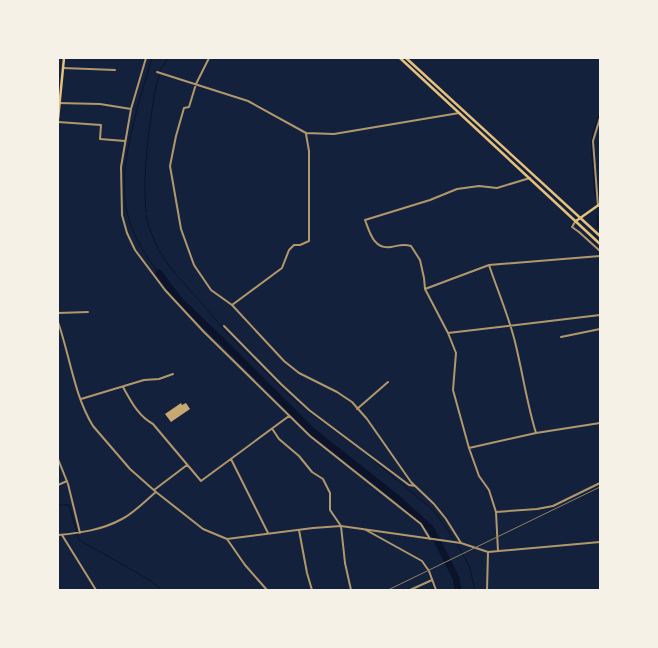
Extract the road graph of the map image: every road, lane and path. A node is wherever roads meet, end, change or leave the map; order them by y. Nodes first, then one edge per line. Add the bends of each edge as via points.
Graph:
1 (64, 58) edge
2 (146, 58) edge
3 (209, 58) edge
4 (400, 58) edge
5 (406, 58) edge
6 (63, 68) junction
7 (115, 70) dead end
8 (157, 72) dead end
9 (196, 84) junction
10 (58, 103) edge
11 (131, 109) junction
12 (459, 113) junction
13 (600, 118) edge
14 (58, 121) edge
15 (306, 133) junction
16 (124, 141) junction
17 (530, 178) junction
18 (599, 205) edge
19 (580, 218) junction
20 (576, 221) junction
21 (600, 236) edge
22 (600, 244) edge
23 (600, 251) edge
24 (600, 256) edge
25 (488, 265) junction
26 (425, 289) junction
27 (232, 305) junction
28 (88, 312) dead end
29 (58, 313) edge
30 (600, 315) edge
31 (58, 322) edge
32 (510, 325) junction
33 (224, 326) dead end
34 (600, 330) edge
35 (448, 333) junction
36 (561, 337) dead end
37 (174, 374) dead end
38 (388, 382) dead end
39 (123, 386) junction
40 (81, 399) junction
41 (357, 409) junction
42 (289, 416) junction
43 (600, 423) edge
44 (272, 430) junction
45 (536, 433) junction
46 (469, 448) junction
47 (58, 459) edge
48 (231, 459) junction
49 (187, 464) junction
50 (67, 481) junction
51 (600, 483) edge
52 (58, 485) edge
53 (415, 486) junction
54 (154, 491) junction
55 (496, 512) junction
56 (341, 526) junction
57 (299, 530) junction
58 (366, 530) junction
59 (80, 533) junction
60 (268, 533) junction
61 (58, 535) edge
62 (62, 535) junction
63 (227, 539) junction
64 (430, 539) junction
65 (600, 542) edge
66 (461, 543) junction
67 (498, 551) junction
68 (488, 552) junction
69 (432, 580) junction
70 (96, 590) edge
71 (267, 590) edge
72 (312, 590) edge
73 (351, 590) edge
74 (410, 590) edge
75 (436, 590) edge
76 (487, 590) edge

1 - 6 main road
2 - 11 street
3 - 9 street
4 - 12 main road
5 - 19 main road
6 - 7 street
6 - 10 main road
8 - 9 street
9 - 15 street via 248,101
9 - 27 street via 189,107 184,108 176,136 170,166 172,184 181,229 194,265 211,290
10 - 11 street
10 - 14 main road
11 - 16 street
12 - 15 street via 334,134
12 - 17 main road
13 - 18 street via 593,141
14 - 16 street via 101,125 100,138
15 - 27 street via 310,241 294,245 282,268
16 - 42 street via 121,203 127,233 135,250 165,290
17 - 20 main road
17 - 26 street via 498,188 457,189 365,220 374,242 380,247 411,246 420,260
18 - 19 main road
19 - 20 main road
19 - 21 main road
20 - 22 main road
20 - 23 street via 572,227
24 - 25 street
25 - 26 street
25 - 32 street
26 - 35 street
27 - 41 street via 284,361 337,392
28 - 29 street
30 - 32 street
31 - 40 street
32 - 35 street
32 - 45 street
33 - 53 street via 310,410 409,485
34 - 36 street
35 - 46 street via 456,353 453,390
37 - 39 street
38 - 41 street
39 - 40 street
39 - 49 street via 133,406
40 - 54 street via 93,426
41 - 53 street
42 - 44 street
42 - 64 street via 421,524
43 - 45 street
44 - 48 street
44 - 56 street via 312,472 323,479 330,493 330,510
45 - 46 street
46 - 55 street
47 - 50 street
48 - 49 street via 201,482
48 - 60 street
49 - 54 street
50 - 52 street
50 - 59 street
51 - 55 street via 553,506
53 - 66 street via 434,504
54 - 59 street via 123,519
54 - 63 street via 203,529
55 - 67 street
56 - 57 street
56 - 58 street
56 - 73 street
57 - 60 street
57 - 72 street
58 - 64 street
58 - 69 street via 422,562
59 - 62 street
60 - 63 street
61 - 62 street
62 - 70 street
63 - 71 street
64 - 66 street
65 - 67 street
66 - 68 street
67 - 68 street
68 - 76 street
69 - 74 street
69 - 75 street

